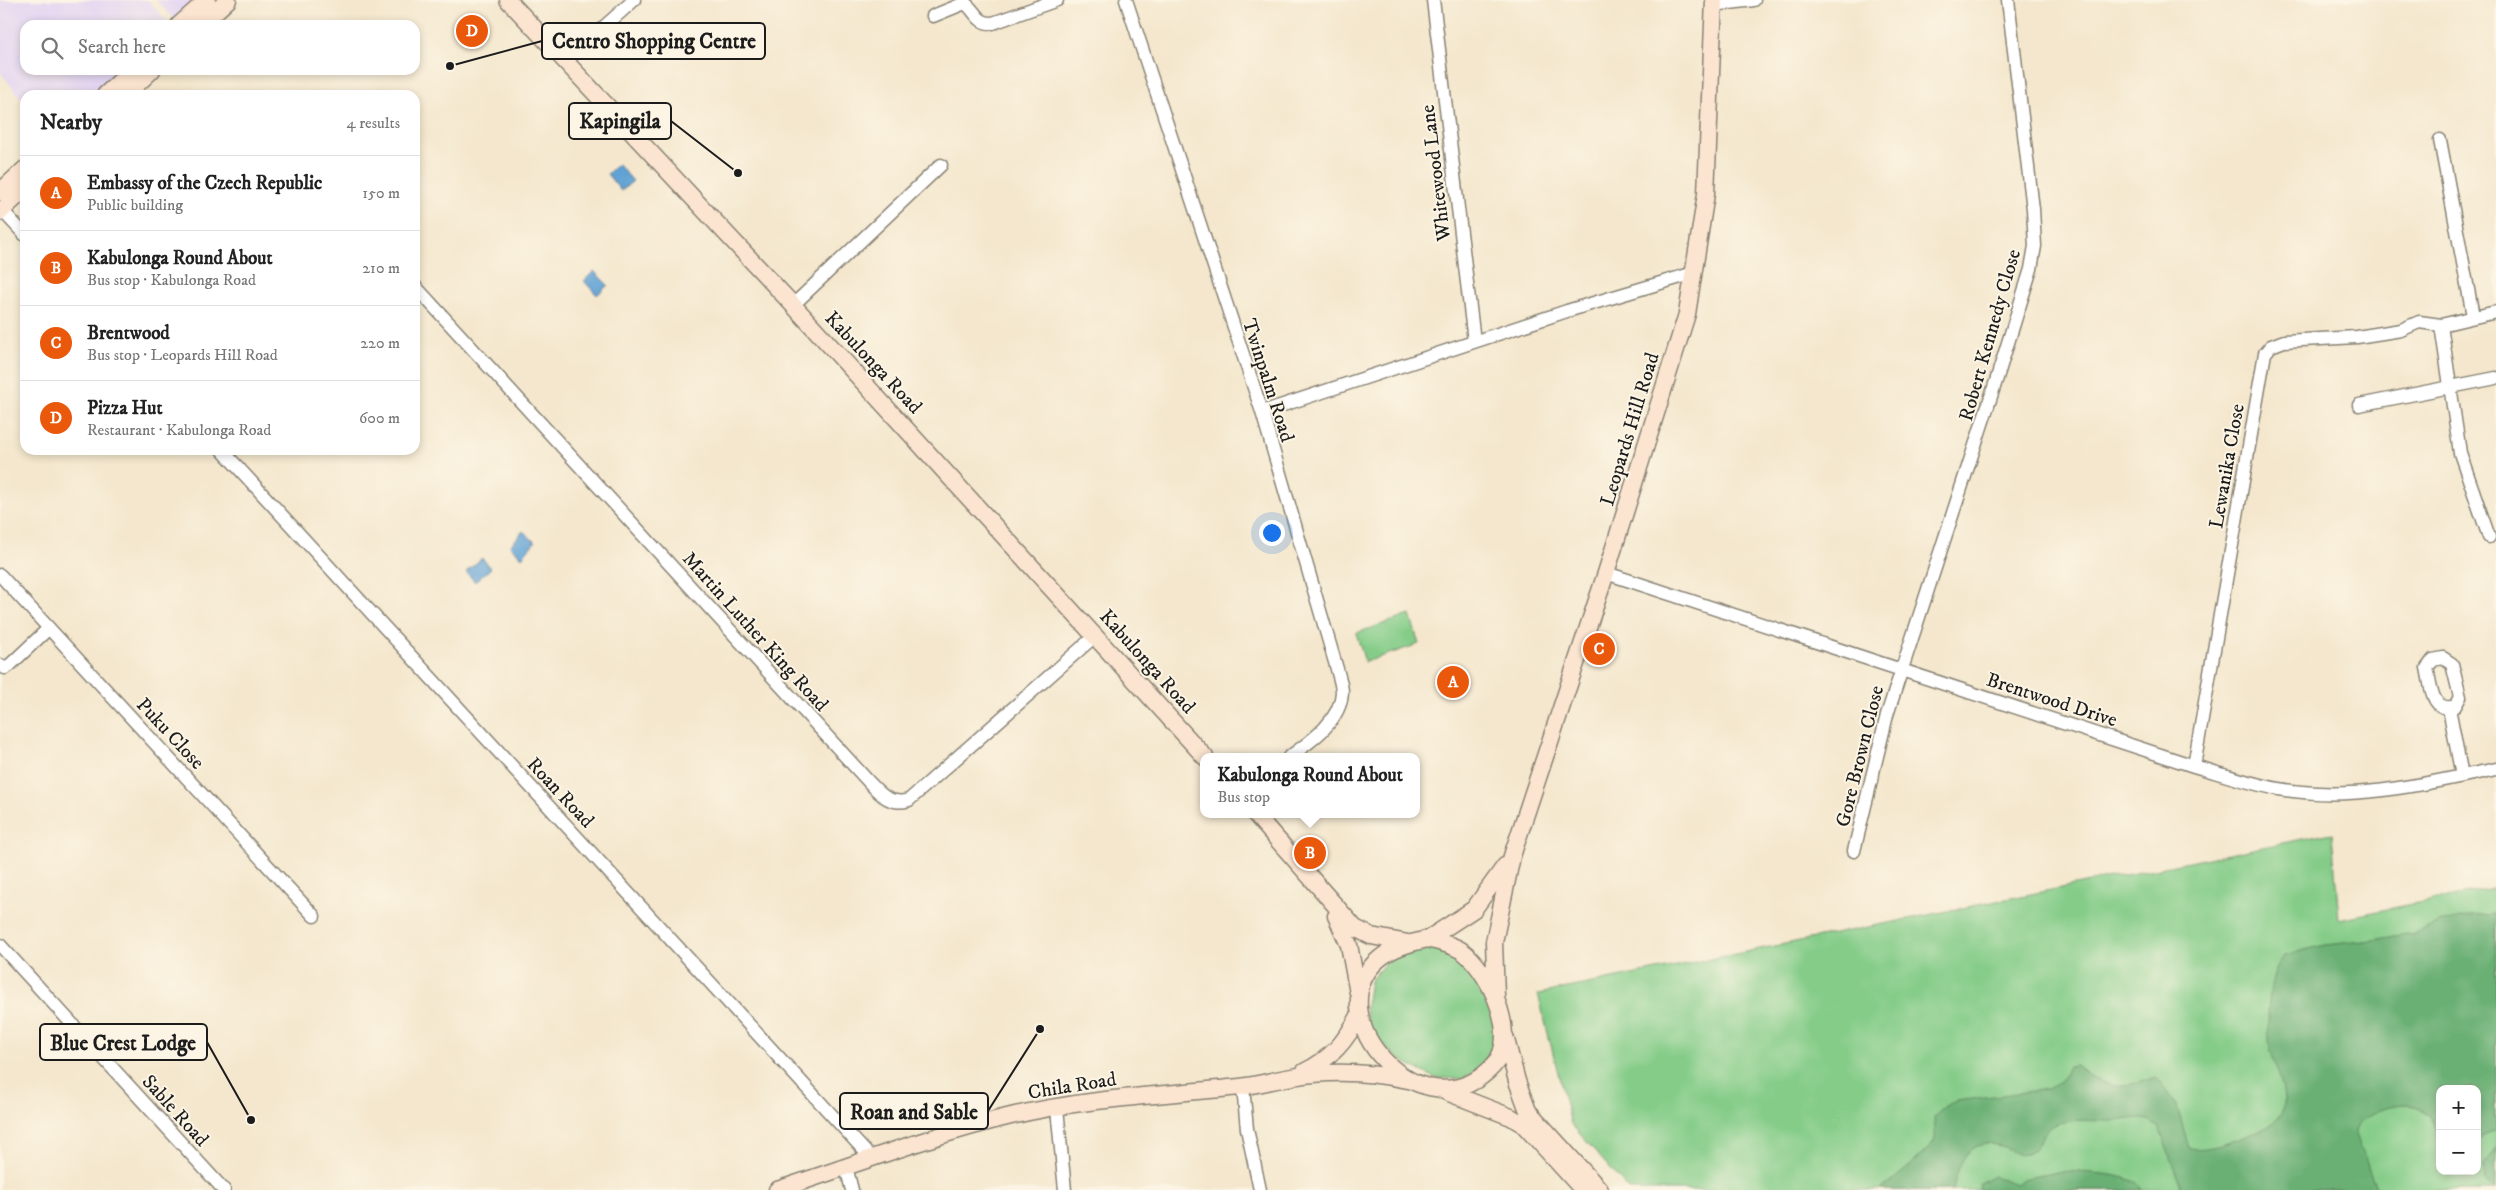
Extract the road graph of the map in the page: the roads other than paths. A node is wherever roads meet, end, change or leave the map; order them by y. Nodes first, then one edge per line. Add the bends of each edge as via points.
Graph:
1 (207, 0) edge
2 (228, 0) edge
3 (508, 0) edge
4 (634, 0) edge
5 (1057, 0) edge
6 (1126, 0) edge
7 (1433, 0) edge
8 (1754, 0) edge
9 (2008, 0) edge
10 (1713, 2) edge
11 (933, 16) dead end
12 (185, 20) edge
13 (206, 20) edge
14 (567, 60) junction
15 (127, 75) edge
16 (147, 75) edge
17 (110, 90) edge
18 (131, 90) edge
19 (2440, 140) dead end
20 (941, 165) dead end
21 (20, 174) edge
22 (0, 192) edge
23 (20, 193) edge
24 (1, 210) edge
25 (20, 230) edge
26 (1694, 273) junction
27 (420, 291) edge
28 (793, 305) junction
29 (2496, 312) edge
30 (2473, 316) junction
31 (2441, 325) junction
32 (1474, 341) junction
33 (2496, 378) edge
34 (2450, 387) junction
35 (2359, 405) dead end
36 (1262, 412) junction
37 (227, 455) edge
38 (2489, 537) dead end
39 (1606, 573) junction
40 (0, 575) edge
41 (49, 628) junction
42 (1096, 635) junction
43 (0, 665) edge
44 (1900, 670) junction
45 (2449, 708) dead end
46 (1201, 753) edge
47 (1294, 753) edge
48 (2194, 766) junction
49 (2496, 769) edge
50 (2462, 776) junction
51 (1258, 818) edge
52 (1854, 851) dead end
53 (1512, 856) junction
54 (1323, 894) junction
55 (314, 916) dead end
56 (1428, 939) junction
57 (1410, 943) junction
58 (0, 945) edge
59 (1496, 996) junction
60 (1359, 1005) junction
61 (1504, 1032) junction
62 (1293, 1076) junction
63 (1408, 1080) junction
64 (1243, 1087) junction
65 (1443, 1090) junction
66 (1057, 1108) junction
67 (872, 1159) junction
68 (846, 1167) junction
69 (224, 1190) edge
70 (777, 1190) edge
71 (852, 1190) edge
72 (1065, 1190) edge
73 (1260, 1190) edge
74 (1583, 1190) edge
75 (1600, 1190) edge

1 - 12 main road
2 - 13 main road
3 - 14 main road, Kabulonga Road
4 - 14 street
5 - 11 street via 993,23 978,19 965,3
6 - 36 street, Twinpalm Road
7 - 32 street, Whitewood Lane
8 - 10 street
9 - 44 street, Robert Kennedy Close via 2022,104 2035,246 1998,378
10 - 26 main road, Leopards Hill Road via 1706,194
14 - 28 main road, Kabulonga Road
15 - 17 main road
16 - 18 main road
19 - 30 street
20 - 28 street
21 - 22 main road
23 - 24 main road
24 - 25 street
26 - 32 street
26 - 39 main road, Leopards Hill Road via 1687,314
27 - 42 street, Martin Luther King Road via 868,781 891,801 909,800
28 - 42 main road, Kabulonga Road
29 - 30 street
30 - 31 street
31 - 34 street
31 - 48 street, Lewanika Close via 2419,322 2401,330 2350,338 2284,341 2265,352
32 - 36 street
33 - 34 street
34 - 35 street
34 - 38 street via 2460,453
36 - 47 street, Twinpalm Road via 1342,692 1331,719 1316,737
37 - 67 street, Roan Road
39 - 44 street, Brentwood Drive
39 - 53 main road, Leopards Hill Road
40 - 41 street, Puku Close
41 - 43 street via 10,665 5,668
41 - 55 street, Puku Close
42 - 46 main road, Kabulonga Road
44 - 48 street, Brentwood Drive
44 - 52 street, Gore Brown Close
45 - 50 street
48 - 50 street, Brentwood Drive via 2280,789 2329,794 2403,788
49 - 50 street, Brentwood Drive
51 - 54 main road
53 - 56 main road, Leopards Hill Road via 1474,909
53 - 59 main road, Leopards Hill Road via 1494,942
54 - 57 main road via 1359,930 1382,939
54 - 60 main road via 1346,936
56 - 57 main road
56 - 59 main road via 1466,954 1484,974
57 - 60 main road via 1394,949 1372,966 1364,978
58 - 69 street, Sable Road
59 - 61 main road
60 - 62 main road, Chila Road via 1351,1032 1335,1053 1324,1062
60 - 63 main road via 1371,1044 1384,1061
61 - 65 main road via 1498,1061 1491,1068 1474,1083
61 - 75 main road via 1528,1111
62 - 63 main road, Chila Road via 1349,1072
62 - 64 main road, Chila Road
63 - 65 main road
64 - 66 main road, Chila Road
64 - 73 street
65 - 74 main road via 1524,1125
66 - 67 main road, Chila Road via 1011,1116
66 - 72 street
67 - 68 main road, Chila Road
68 - 70 main road, Chila Road
68 - 71 street

